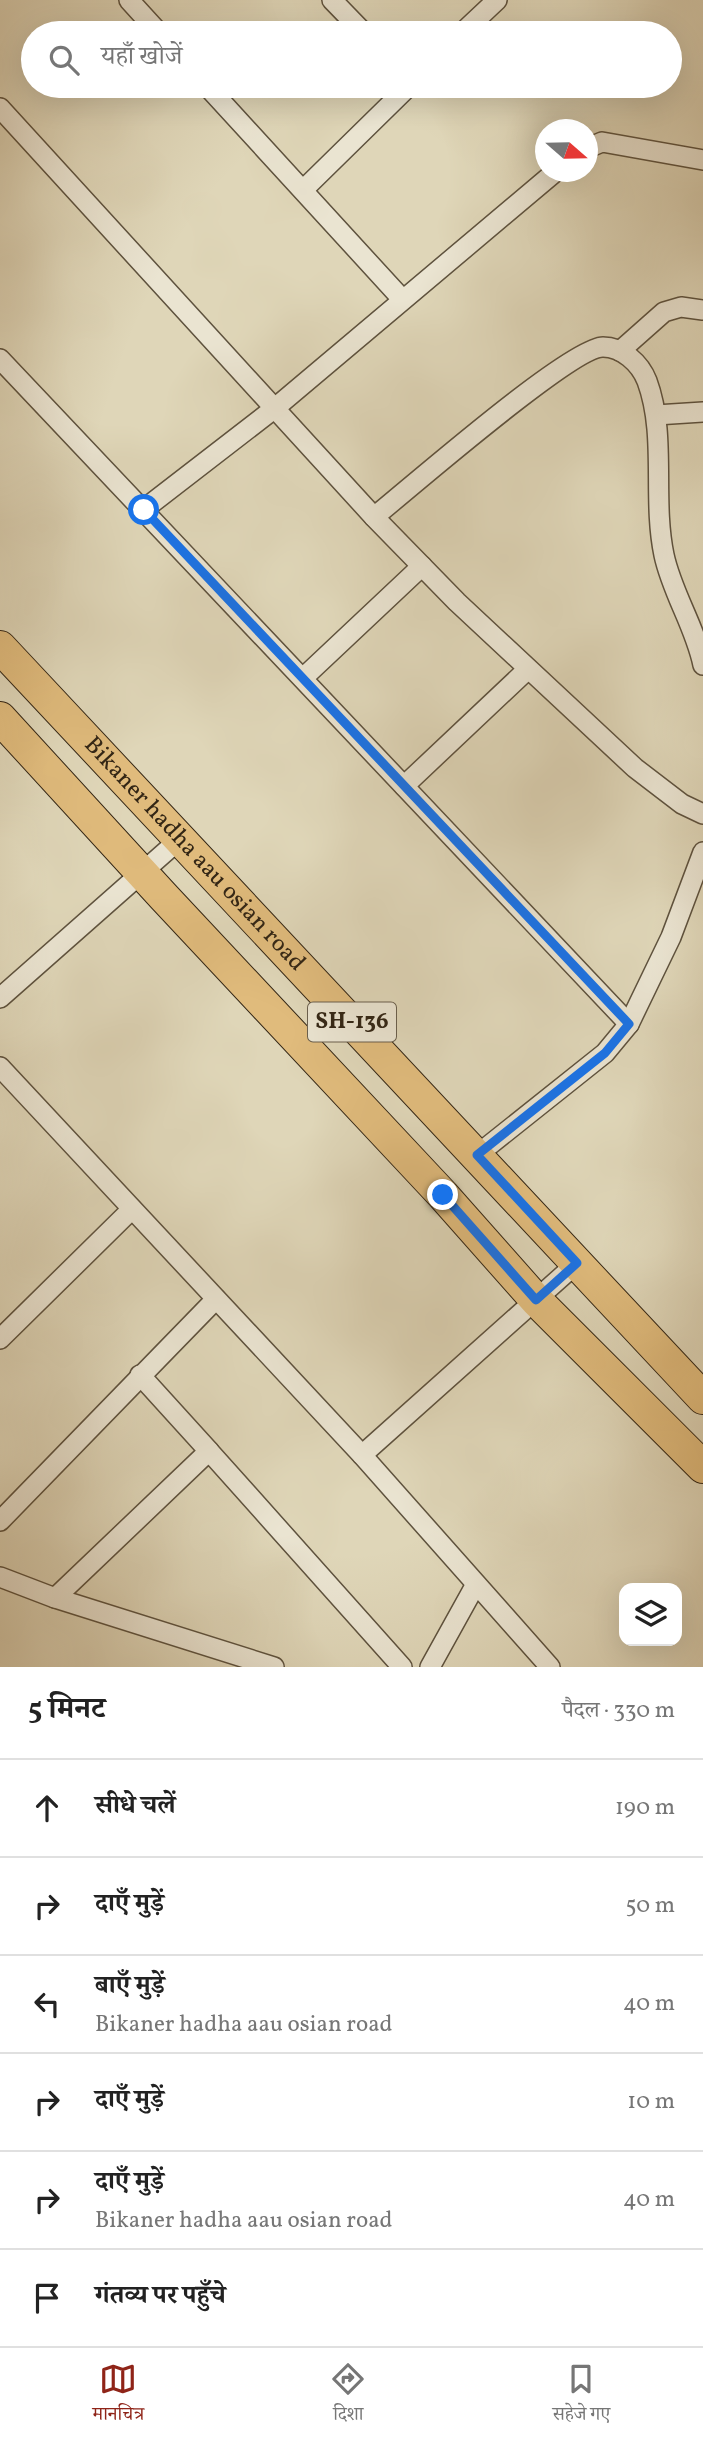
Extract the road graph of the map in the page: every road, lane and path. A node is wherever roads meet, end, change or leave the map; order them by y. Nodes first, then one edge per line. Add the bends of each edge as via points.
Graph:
1 (129, 0) edge
2 (332, 0) edge
3 (486, 4) edge
4 (148, 21) edge
5 (352, 21) edge
6 (473, 21) edge
7 (218, 98) edge
8 (397, 98) edge
9 (0, 108) edge
10 (598, 144) edge
11 (703, 160) edge
12 (543, 182) edge
13 (303, 190) junction
14 (402, 299) junction
15 (703, 310) edge
16 (620, 351) junction
17 (3, 368) edge
18 (275, 408) junction
19 (703, 412) edge
20 (656, 415) junction
21 (144, 510) junction
22 (374, 517) junction
23 (422, 566) junction
24 (703, 608) edge
25 (683, 611) junction
26 (0, 647) edge
27 (703, 665) edge
28 (528, 669) junction
29 (303, 678) junction
30 (0, 718) edge
31 (404, 786) junction
32 (703, 814) edge
33 (180, 839) junction
34 (703, 852) edge
35 (141, 872) junction
36 (0, 998) edge
37 (629, 1024) junction
38 (0, 1067) edge
39 (477, 1155) junction
40 (132, 1209) junction
41 (577, 1263) junction
42 (216, 1299) junction
43 (536, 1300) junction
44 (0, 1339) edge
45 (140, 1375) junction
46 (703, 1398) edge
47 (209, 1451) junction
48 (362, 1455) junction
49 (700, 1459) edge
50 (0, 1521) edge
51 (0, 1577) edge
52 (476, 1584) junction
53 (55, 1598) junction
54 (274, 1667) edge
55 (402, 1667) edge
56 (430, 1667) edge
57 (550, 1667) edge

1 - 4 street
2 - 5 street
3 - 6 street
7 - 13 street
8 - 13 street
9 - 18 street
10 - 11 street
12 - 14 street
13 - 14 street
14 - 18 street
15 - 16 street via 681,307 664,312
16 - 20 street via 646,379
16 - 22 street via 602,347 578,356
17 - 21 street
18 - 21 street
18 - 22 street
19 - 20 street
20 - 25 street via 663,552
21 - 29 street
22 - 23 street
23 - 28 street
23 - 29 street
24 - 25 street
25 - 27 street
26 - 33 main road, Bikaner hadha aau osian road / SH-136
28 - 31 street
28 - 32 street via 635,768
29 - 31 street
30 - 35 main road, Bikaner hadha aau osian road / SH-136
31 - 37 street
33 - 35 street
33 - 39 main road, Bikaner hadha aau osian road / SH-136
34 - 37 street via 671,937
35 - 36 street
35 - 43 main road, Bikaner hadha aau osian road / SH-136
37 - 39 street via 605,1053
38 - 40 street
39 - 41 main road, Bikaner hadha aau osian road / SH-136
40 - 42 street
40 - 44 street
41 - 43 street
41 - 46 main road, Bikaner hadha aau osian road / SH-136
42 - 45 street
42 - 48 street
43 - 48 street
43 - 49 main road, Bikaner hadha aau osian road / SH-136
45 - 47 street
45 - 50 street
47 - 53 street
47 - 55 street
48 - 52 street
51 - 53 street
52 - 56 street
52 - 57 street
53 - 54 street

